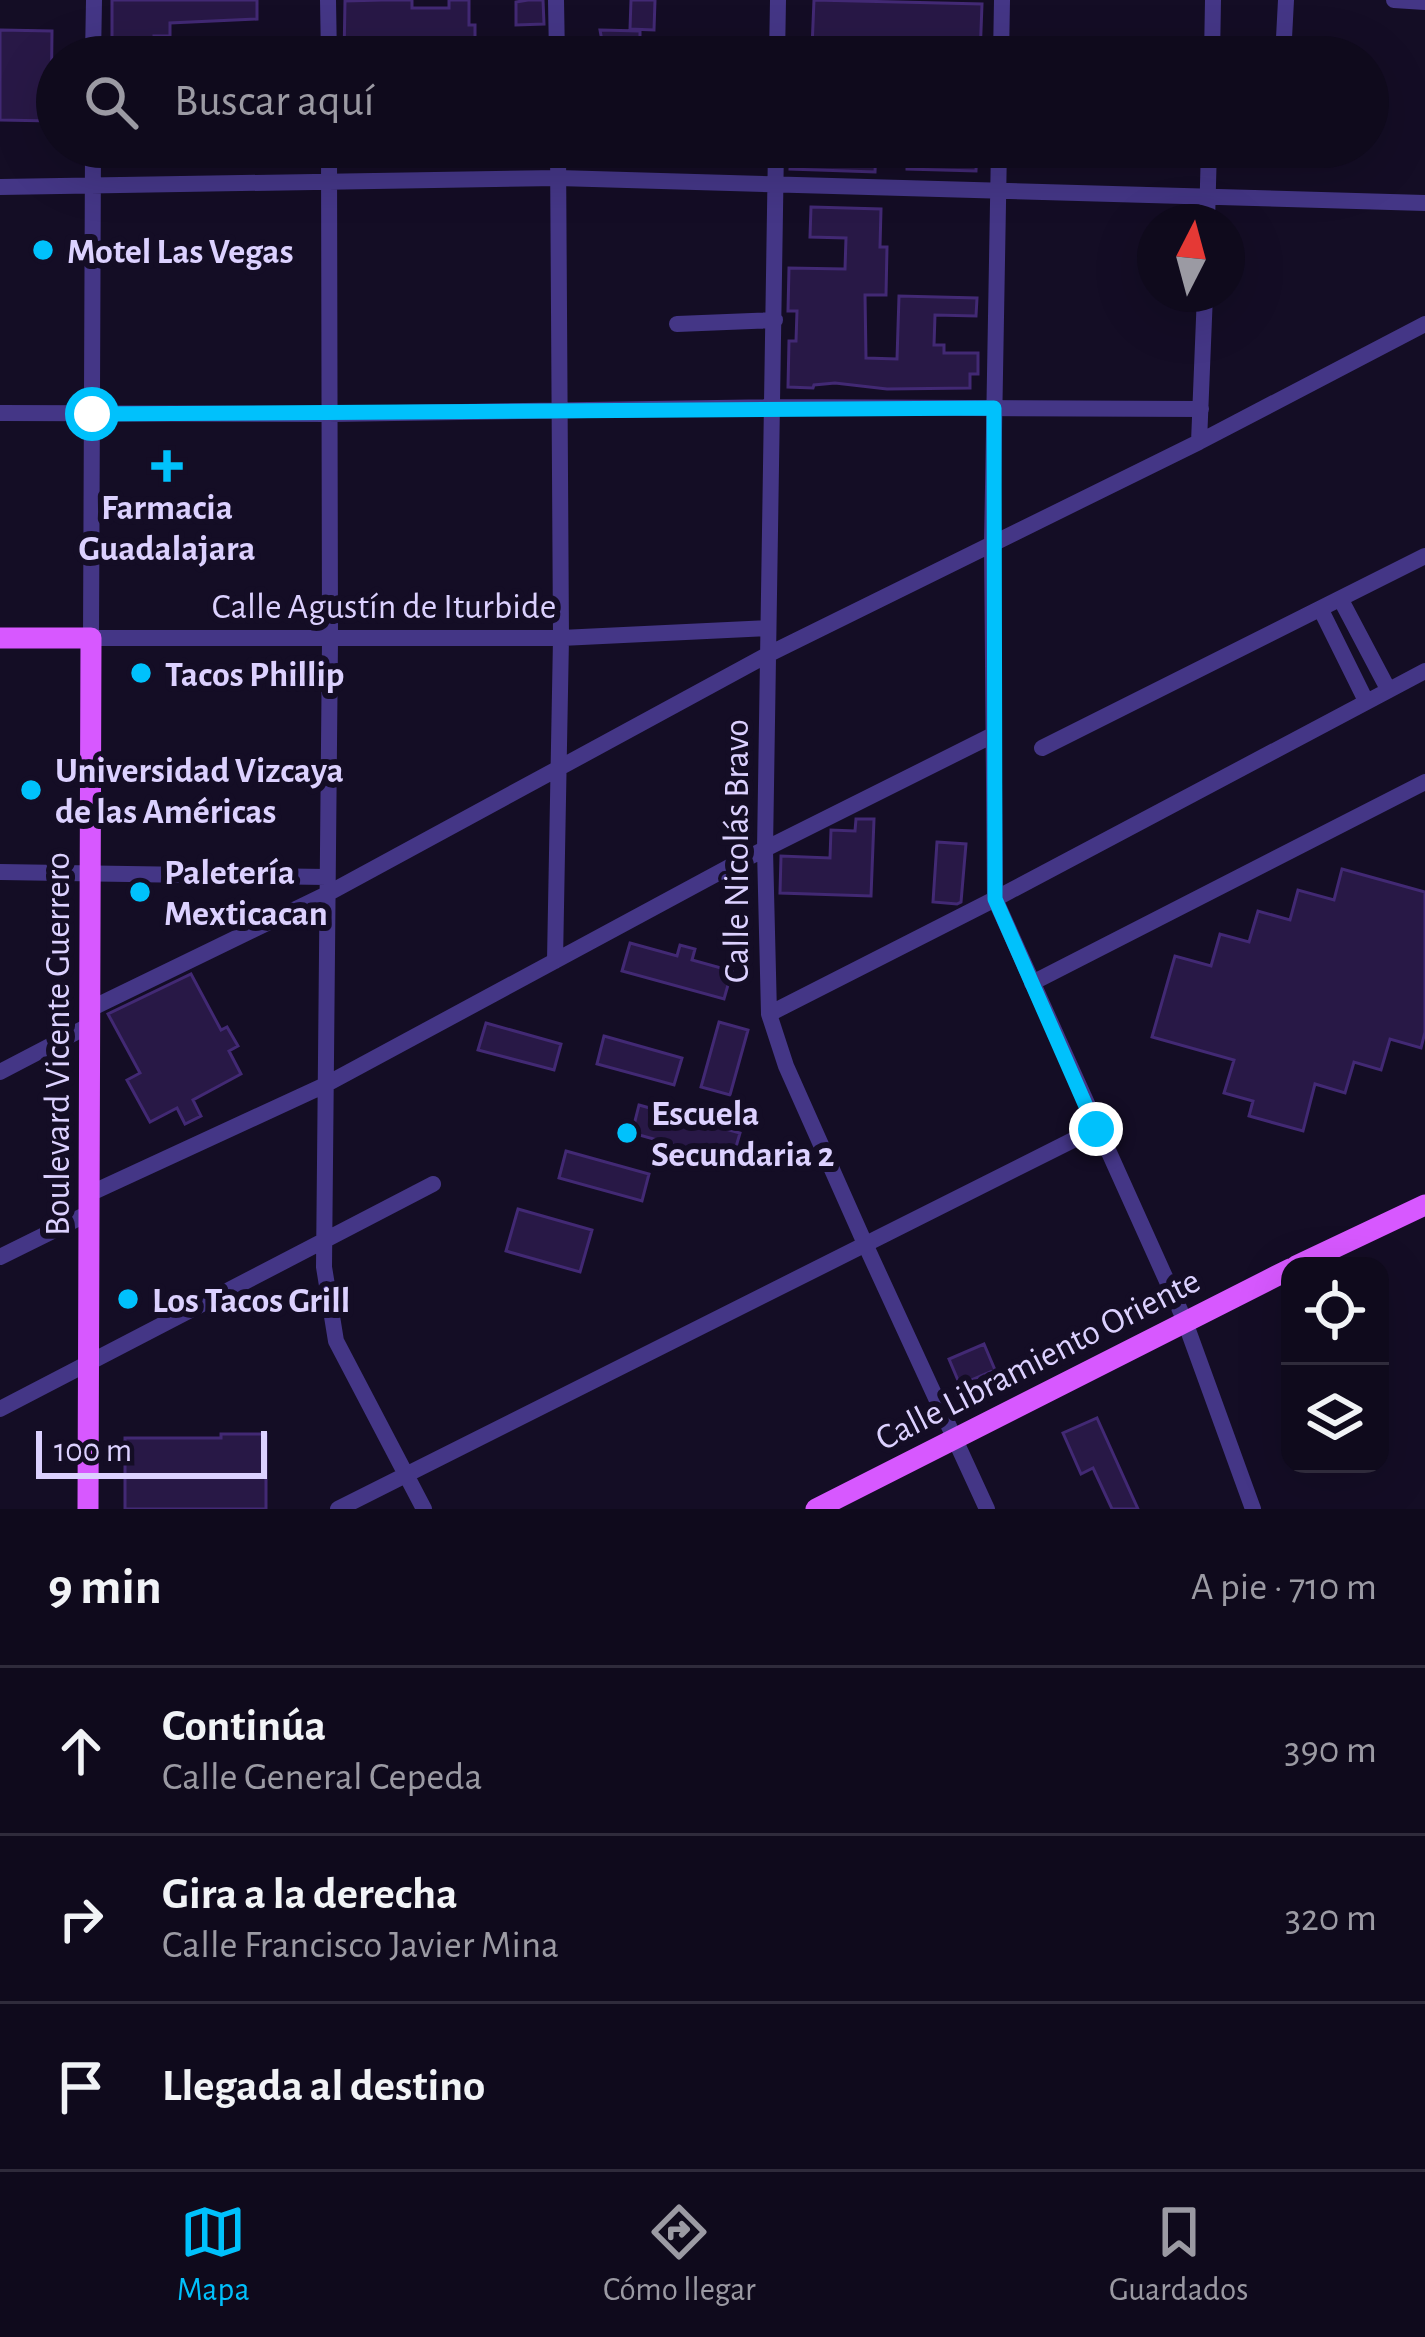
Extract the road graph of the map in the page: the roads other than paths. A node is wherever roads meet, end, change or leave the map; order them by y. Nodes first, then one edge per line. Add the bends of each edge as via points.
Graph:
1 (94, 0) edge
2 (328, 0) edge
3 (556, 0) edge
4 (778, 0) edge
5 (1002, 0) edge
6 (1214, 0) edge
7 (1286, 0) edge
8 (1394, 0) edge
9 (1425, 2) edge
10 (94, 36) edge
11 (329, 36) edge
12 (557, 36) edge
13 (777, 36) edge
14 (1001, 36) edge
15 (1213, 36) edge
16 (1284, 36) edge
17 (92, 168) edge
18 (330, 168) edge
19 (558, 168) edge
20 (776, 168) edge
21 (999, 168) edge
22 (1209, 168) edge
23 (558, 178) junction
24 (330, 183) junction
25 (776, 183) junction
26 (0, 188) edge
27 (92, 188) junction
28 (999, 190) junction
29 (1208, 196) junction
30 (1425, 203) edge
31 (1208, 204) edge
32 (1204, 312) edge
33 (775, 320) junction
34 (677, 324) dead end
35 (1425, 324) edge
36 (772, 407) junction
37 (994, 408) junction
38 (1201, 409) junction
39 (557, 410) junction
40 (0, 413) edge
41 (92, 414) junction
42 (329, 414) junction
43 (1199, 442) junction
44 (992, 544) junction
45 (1425, 556) edge
46 (1341, 600) junction
47 (1321, 610) junction
48 (768, 628) junction
49 (0, 638) edge
50 (91, 638) junction
51 (561, 638) junction
52 (330, 640) junction
53 (769, 654) junction
54 (1425, 670) edge
55 (1388, 689) junction
56 (1366, 701) junction
57 (992, 735) junction
58 (1042, 748) dead end
59 (560, 767) junction
60 (1425, 782) edge
61 (765, 850) junction
62 (0, 872) edge
63 (90, 876) junction
64 (327, 886) junction
65 (995, 899) junction
66 (555, 961) junction
67 (1032, 983) junction
68 (769, 1014) junction
69 (90, 1017) junction
70 (0, 1072) edge
71 (323, 1086) junction
72 (1096, 1129) junction
73 (433, 1184) dead end
74 (89, 1204) junction
75 (1425, 1204) edge
76 (323, 1238) junction
77 (866, 1246) junction
78 (0, 1256) edge
79 (1314, 1257) edge
80 (1281, 1273) edge
81 (1184, 1319) junction
82 (88, 1362) junction
83 (0, 1409) edge
84 (954, 1437) junction
85 (405, 1475) junction
86 (88, 1509) edge
87 (338, 1509) edge
88 (424, 1509) edge
89 (816, 1509) edge
90 (988, 1509) edge
91 (1253, 1509) edge

1 - 10 street
2 - 11 street
3 - 12 street
4 - 13 street
5 - 14 street
6 - 15 street
7 - 16 street
8 - 9 street
17 - 27 street, Boulevard Vicente Guerrero
18 - 24 street
19 - 23 street
20 - 25 street, Calle Nicolás Bravo
21 - 28 street
22 - 29 street
23 - 24 street
23 - 25 street
23 - 39 street
24 - 27 street
24 - 42 street
25 - 28 street
25 - 33 street, Calle Nicolás Bravo
26 - 27 street
27 - 41 street, Boulevard Vicente Guerrero
28 - 29 street
28 - 37 street
29 - 30 street
29 - 31 street
32 - 38 street
33 - 34 street
33 - 36 street, Calle Nicolás Bravo
35 - 43 street
36 - 37 street
36 - 39 street
36 - 48 street, Calle Nicolás Bravo
37 - 38 street
37 - 44 street
38 - 43 street
39 - 42 street
39 - 51 street
40 - 41 street
41 - 42 street
41 - 50 street, Boulevard Vicente Guerrero
42 - 52 street
43 - 44 street
44 - 53 street
44 - 57 street
45 - 46 street
46 - 47 street
46 - 55 street
47 - 56 street
47 - 58 street
48 - 51 street, Calle Agustín de Iturbide
48 - 53 street, Calle Nicolás Bravo
49 - 50 main road, Calle Agustín de Iturbide
50 - 52 street, Calle Agustín de Iturbide
50 - 63 main road, Boulevard Vicente Guerrero
51 - 52 street, Calle Agustín de Iturbide
51 - 59 street
52 - 64 street
53 - 59 street
53 - 61 street, Calle Nicolás Bravo
54 - 55 street
55 - 56 street
56 - 65 street
57 - 61 street
57 - 65 street
59 - 64 street
59 - 66 street
60 - 67 street
61 - 66 street
61 - 68 street, Calle Nicolás Bravo
62 - 63 street
63 - 64 street
63 - 69 main road, Boulevard Vicente Guerrero
64 - 69 street
64 - 71 street
65 - 67 street
65 - 68 street
66 - 71 street
67 - 72 street
68 - 77 street, Calle Nicolás Bravo
69 - 70 street
69 - 74 main road, Boulevard Vicente Guerrero
71 - 74 street
71 - 76 street
72 - 77 street
72 - 81 street
73 - 76 street
74 - 78 street
74 - 82 main road, Boulevard Vicente Guerrero
75 - 79 main road, Calle Libramiento Oriente
76 - 82 street
76 - 85 street via 336,1341
77 - 84 street, Calle Nicolás Bravo
77 - 85 street
80 - 81 main road, Calle Libramiento Oriente
81 - 84 main road, Calle Libramiento Oriente
81 - 91 street
82 - 83 street
82 - 86 main road, Boulevard Vicente Guerrero
84 - 89 main road, Calle Libramiento Oriente
84 - 90 street, Calle Nicolás Bravo
85 - 87 street
85 - 88 street

